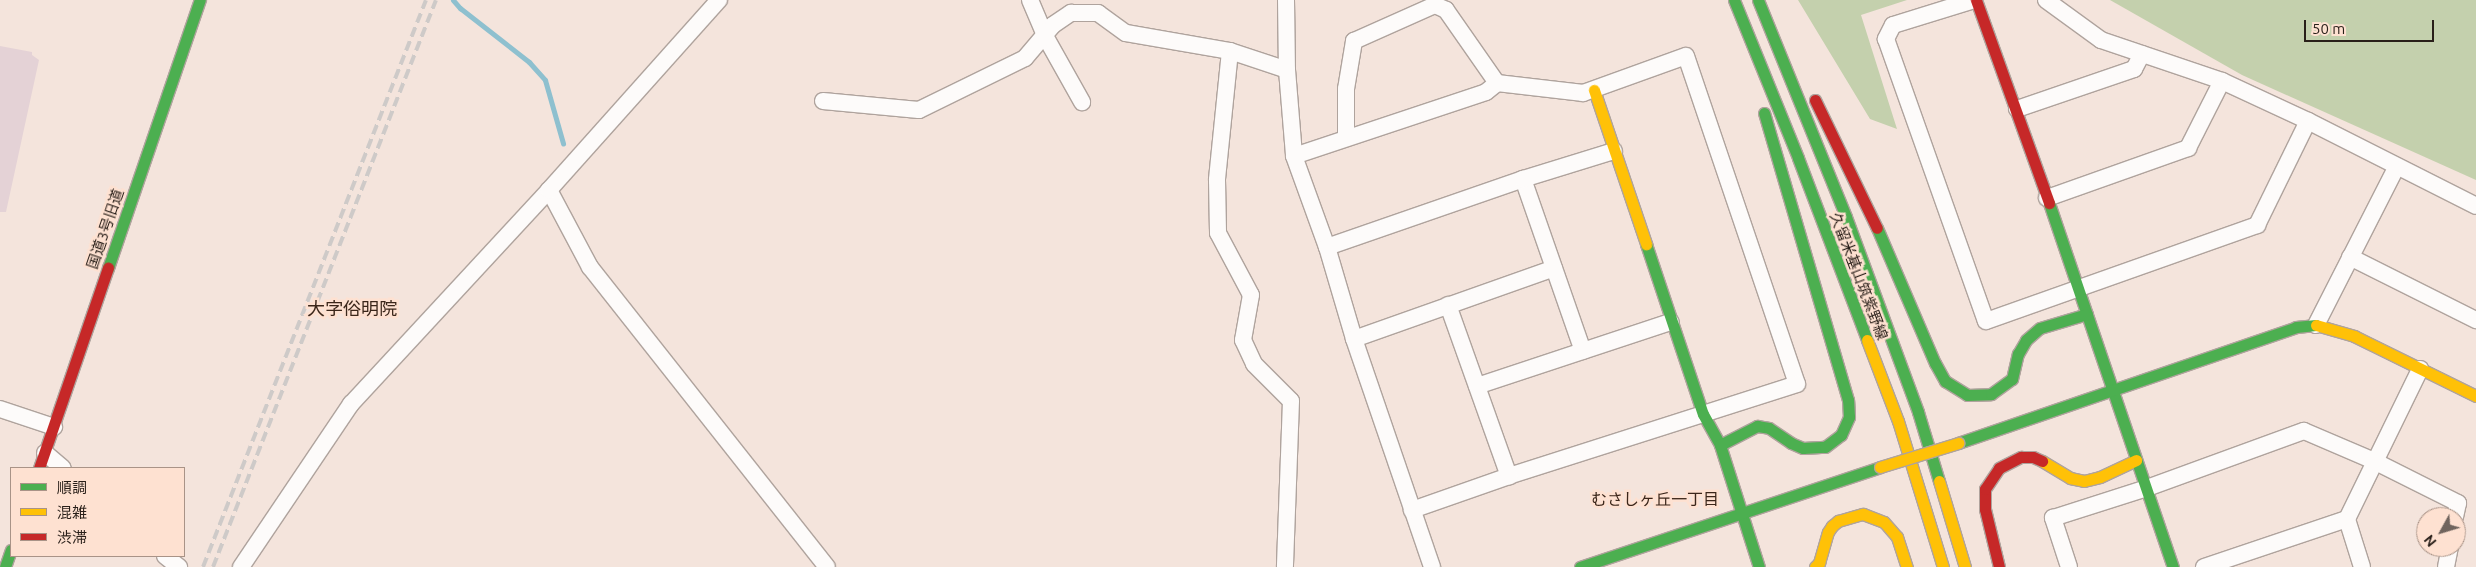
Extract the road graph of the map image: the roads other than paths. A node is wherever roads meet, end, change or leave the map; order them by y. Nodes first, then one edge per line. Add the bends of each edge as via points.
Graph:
1 (200, 0) edge
2 (719, 0) edge
3 (1030, 0) edge
4 (1286, 0) edge
5 (1734, 0) edge
6 (1758, 0) edge
7 (1975, 0) edge
8 (2046, 0) edge
9 (1768, 23) junction
10 (1744, 25) junction
11 (1044, 36) junction
12 (1230, 51) junction
13 (2142, 54) junction
14 (1287, 70) junction
15 (1801, 72) dead end
16 (2222, 81) junction
17 (1496, 83) junction
18 (1810, 89) dead end
19 (1594, 90) junction
20 (823, 101) dead end
21 (1082, 102) dead end
22 (2017, 109) junction
23 (2308, 121) junction
24 (1346, 138) junction
25 (1614, 151) junction
26 (1294, 156) junction
27 (2397, 166) junction
28 (1523, 180) junction
29 (549, 190) junction
30 (2046, 198) junction
31 (2476, 206) edge
32 (1327, 247) junction
33 (2350, 258) junction
34 (1554, 268) junction
35 (2078, 288) junction
36 (1448, 305) junction
37 (2087, 314) junction
38 (2476, 320) edge
39 (1671, 322) junction
40 (2316, 325) junction
41 (1354, 339) junction
42 (1583, 351) junction
43 (2420, 369) junction
44 (1478, 386) junction
45 (2113, 390) junction
46 (2476, 396) edge
47 (0, 409) edge
48 (1703, 414) junction
49 (54, 427) junction
50 (1720, 445) junction
51 (45, 453) junction
52 (2136, 460) junction
53 (2374, 461) junction
54 (39, 467) edge
55 (61, 467) edge
56 (1509, 476) junction
57 (2147, 488) junction
58 (2457, 507) edge
59 (1412, 510) junction
60 (1742, 512) junction
61 (2347, 519) junction
62 (10, 553) edge
63 (166, 557) edge
64 (5, 567) edge
65 (179, 567) edge
66 (241, 567) edge
67 (826, 567) edge
68 (1285, 567) edge
69 (1432, 567) edge
70 (1580, 567) edge
71 (1759, 567) edge
72 (1815, 567) edge
73 (1907, 567) edge
74 (1943, 567) edge
75 (1965, 567) edge
76 (1999, 567) edge
77 (2069, 567) edge
78 (2173, 567) edge
79 (2204, 567) edge
80 (2362, 567) edge

1 - 49 main road, 国道3号旧道
2 - 29 street
3 - 11 street
4 - 14 street
5 - 10 main road, 久留米基山筑紫野線
6 - 9 main road, 久留米基山筑紫野線
7 - 22 main road
7 - 35 street via 1893,25 1886,39 1986,321
8 - 13 street via 2101,40
9 - 15 main road
9 - 75 main road, 久留米基山筑紫野線 via 1846,217 1918,412
10 - 50 main road via 1760,101 1848,400 1849,417 1842,435 1825,447 1803,448 1769,428 1757,426
10 - 74 main road, 久留米基山筑紫野線 via 1898,421
11 - 12 street via 1071,13 1098,13 1126,33
11 - 20 street via 1025,58 919,110
11 - 21 street
12 - 14 street
12 - 68 street via 1217,180 1218,233 1251,296 1242,340 1254,364 1291,401
13 - 16 street
13 - 22 street via 2134,69
14 - 26 street
16 - 23 street
16 - 30 street via 2188,148
17 - 19 street via 1583,93
17 - 24 street via 1486,92
17 - 24 street via 1446,10 1435,5 1354,40 1346,89
18 - 37 main road via 1865,200 1935,363 1953,388 1967,394 1991,394 2012,379 2018,354 2026,340 2040,328
19 - 25 main road
19 - 48 street via 1686,56 1797,384
22 - 30 main road
23 - 27 street
23 - 35 street via 2257,225
24 - 26 street
25 - 28 street
25 - 39 main road
26 - 32 street
27 - 31 street
27 - 33 street
28 - 32 street
28 - 34 street
29 - 66 street via 351,404
29 - 67 street via 590,267
30 - 35 main road
32 - 41 street
33 - 38 street
33 - 40 street
34 - 36 street
34 - 42 street
35 - 37 main road
36 - 41 street
36 - 44 street
37 - 45 main road
39 - 42 street
39 - 48 main road
40 - 43 main road via 2354,336
40 - 45 main road via 2296,328
41 - 59 street
42 - 44 street
43 - 46 main road
43 - 53 street
44 - 56 street
45 - 52 main road
45 - 60 main road, bridge
47 - 49 street
48 - 50 main road
48 - 56 street
49 - 51 main road, 国道3号旧道
50 - 60 main road
51 - 54 main road, 国道3号旧道
51 - 55 street
52 - 57 main road
52 - 76 main road via 2084,481 2070,478 2033,457 2021,456 1999,468 1985,489 1984,509
53 - 57 street via 2304,431
53 - 58 street via 2458,502
53 - 61 street
56 - 59 street
57 - 77 street via 2053,518
57 - 78 main road
59 - 69 street
60 - 70 main road
60 - 71 main road
61 - 79 street
61 - 80 street
62 - 64 main road
63 - 65 street
72 - 73 main road via 1832,526 1863,514 1884,522 1897,537

